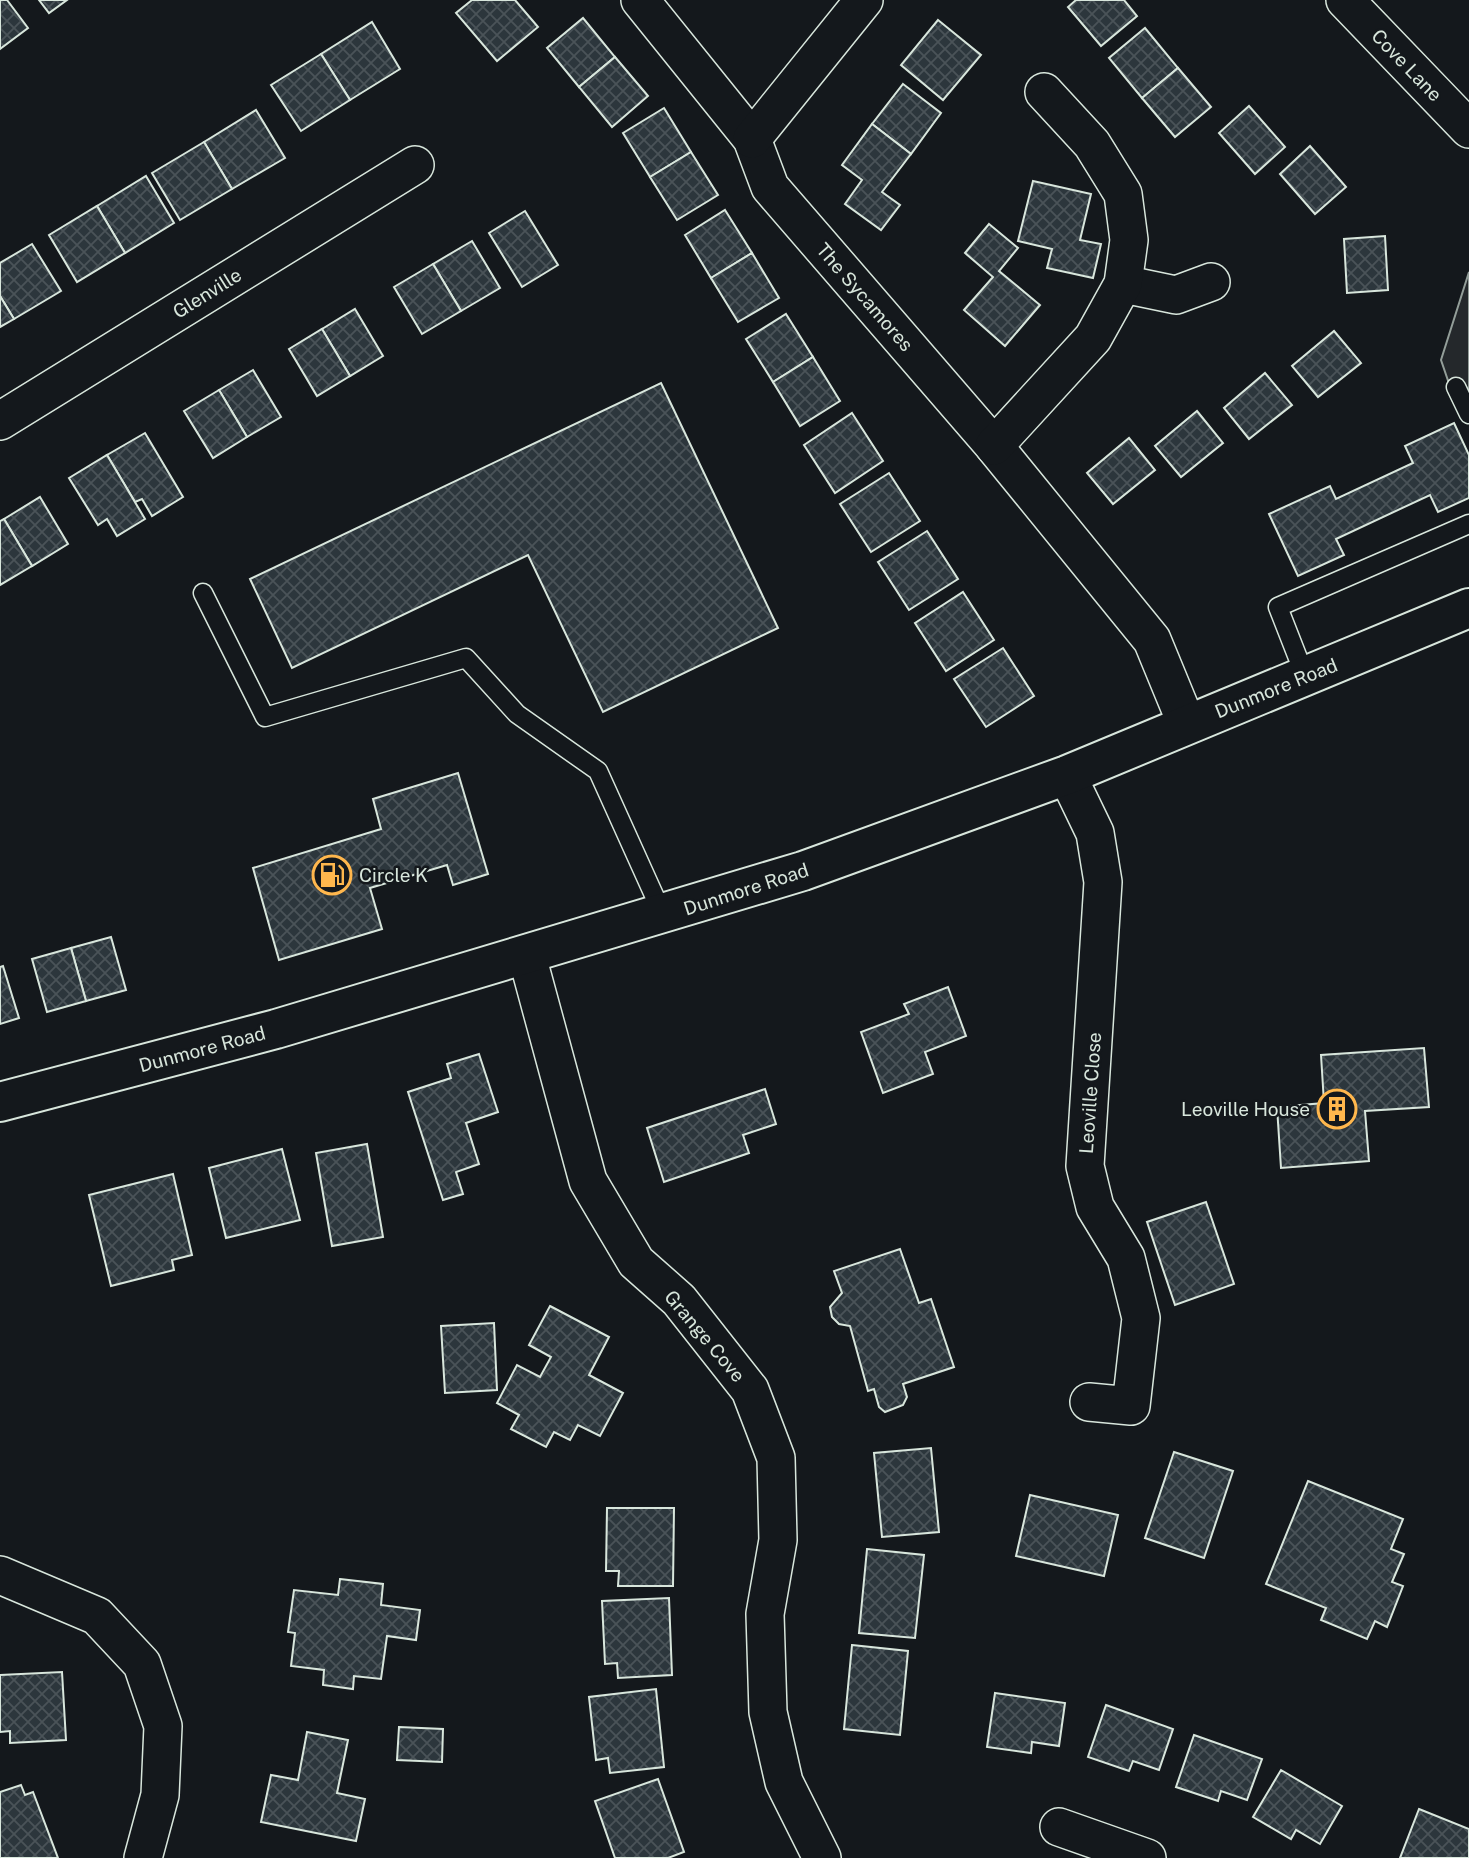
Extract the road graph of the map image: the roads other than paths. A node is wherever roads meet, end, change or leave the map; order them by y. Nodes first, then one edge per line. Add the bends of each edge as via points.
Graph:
1 (640, 0) edge
2 (864, 0) edge
3 (1345, 0) edge
4 (1044, 92) dead end
5 (1469, 129) edge
6 (752, 139) junction
7 (415, 165) dead end
8 (1211, 282) dead end
9 (1123, 284) junction
10 (1456, 387) dead end
11 (1469, 414) edge
12 (0, 421) edge
13 (994, 446) junction
14 (1469, 524) edge
15 (202, 593) dead end
16 (1469, 608) edge
17 (1305, 676) junction
18 (1188, 725) junction
19 (1067, 775) junction
20 (663, 915) junction
21 (527, 956) junction
22 (0, 1102) edge
23 (1089, 1402) dead end
24 (0, 1575) edge
25 (1059, 1827) dead end
26 (1123, 1854) edge
27 (143, 1858) edge
28 (822, 1858) edge

1 - 6 street, The Sycamores
2 - 6 street
3 - 5 street, Cove Lane
4 - 9 street via 1092,144 1123,194 1129,240
6 - 13 street, The Sycamores via 770,187
7 - 12 street, Glenville
8 - 9 street via 1176,295
9 - 13 street via 1093,338
10 - 11 lane
13 - 18 street, The Sycamores via 1152,640
14 - 17 lane via 1278,607
15 - 20 lane via 265,717 466,658 517,714 598,771
16 - 17 main road, Dunmore Road
17 - 18 main road, Dunmore Road
18 - 19 main road, Dunmore Road
19 - 20 main road, Dunmore Road via 859,852
19 - 23 street, Leoville Close via 1095,833 1103,882 1085,1166 1095,1208 1126,1258 1142,1318 1131,1406
20 - 21 main road, Dunmore Road
21 - 22 main road, Dunmore Road via 263,1033
21 - 28 street, Grange Cove via 588,1181 636,1262 679,1300 750,1390 776,1458 778,1540 765,1614 768,1712 784,1782
24 - 27 street via 97,1616 142,1664 163,1726 160,1795
25 - 26 street

